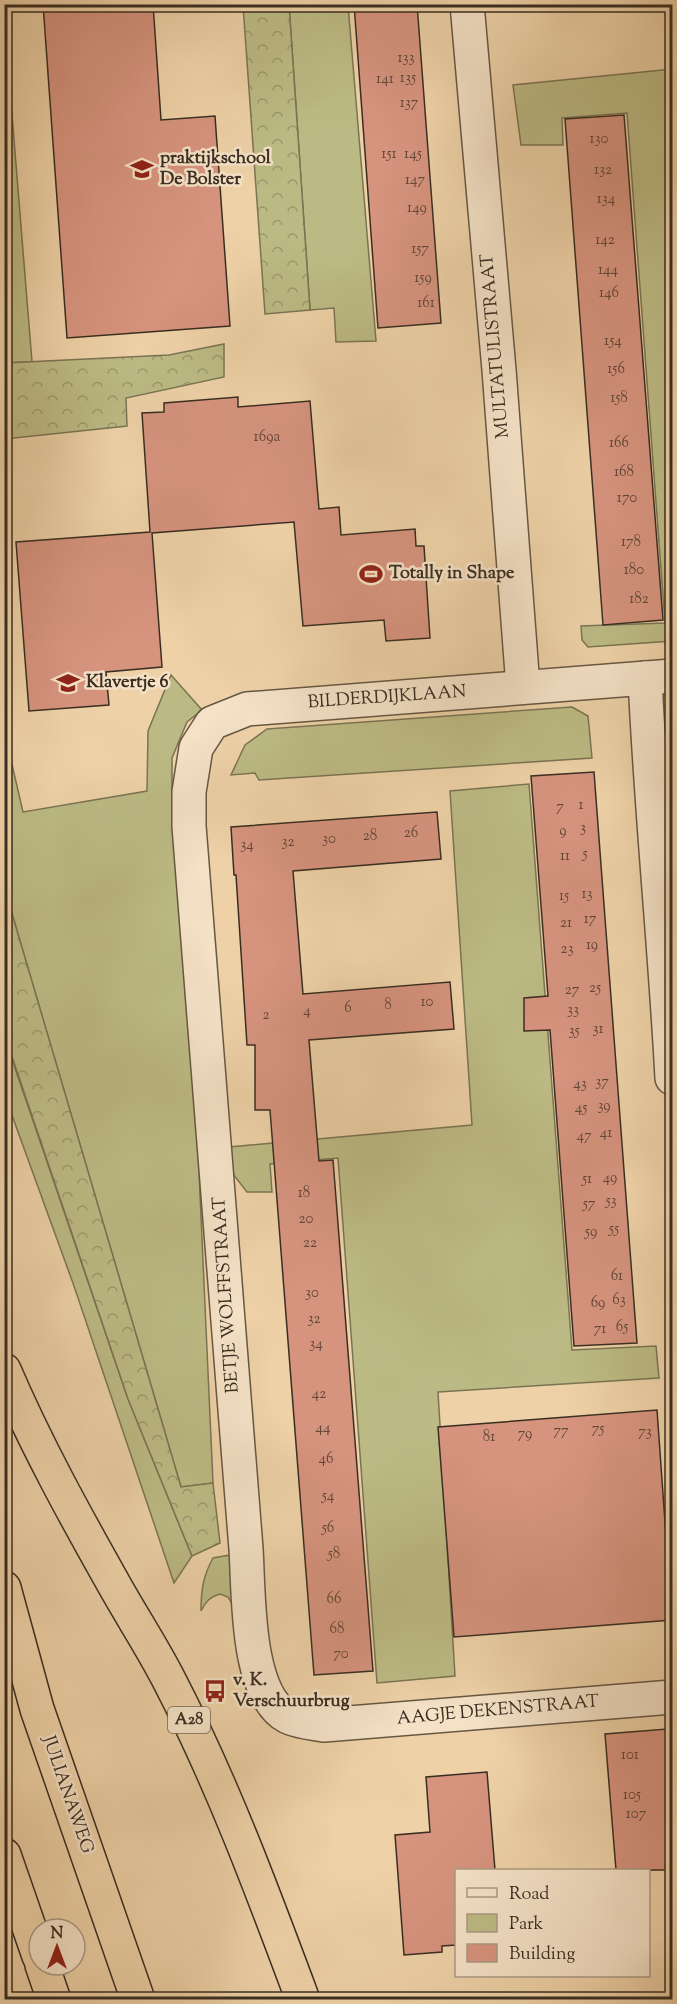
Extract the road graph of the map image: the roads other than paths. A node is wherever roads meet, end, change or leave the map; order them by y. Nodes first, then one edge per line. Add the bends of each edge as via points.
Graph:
1 (467, 4) edge
2 (659, 677) edge
3 (523, 687) junction
4 (189, 826) joint
5 (672, 1078) edge
6 (4, 1370) edge
7 (4, 1588) edge
8 (672, 1697) edge
9 (324, 1725) joint
10 (4, 1855) edge
11 (27, 1921) edge
12 (46, 1977) edge
13 (54, 2000) edge
14 (138, 2000) edge
15 (303, 2000) edge

1 - 3 street, MULTATULISTRAAT
2 - 3 street, BILDERDIJKLAAN
2 - 5 street via 649,764
3 - 4 street, BILDERDIJKLAAN via 247,709 212,723 196,748 189,792
4 - 9 street, BETJE WOLFFSTRAAT via 251,1633 258,1676 269,1700 288,1717
6 - 15 highway, A28 via 44,1455 168,1676 216,1776
7 - 14 highway, JULIANAWEG via 37,1709
8 - 9 street, AAGJE DEKENSTRAAT
10 - 11 highway
12 - 13 highway

